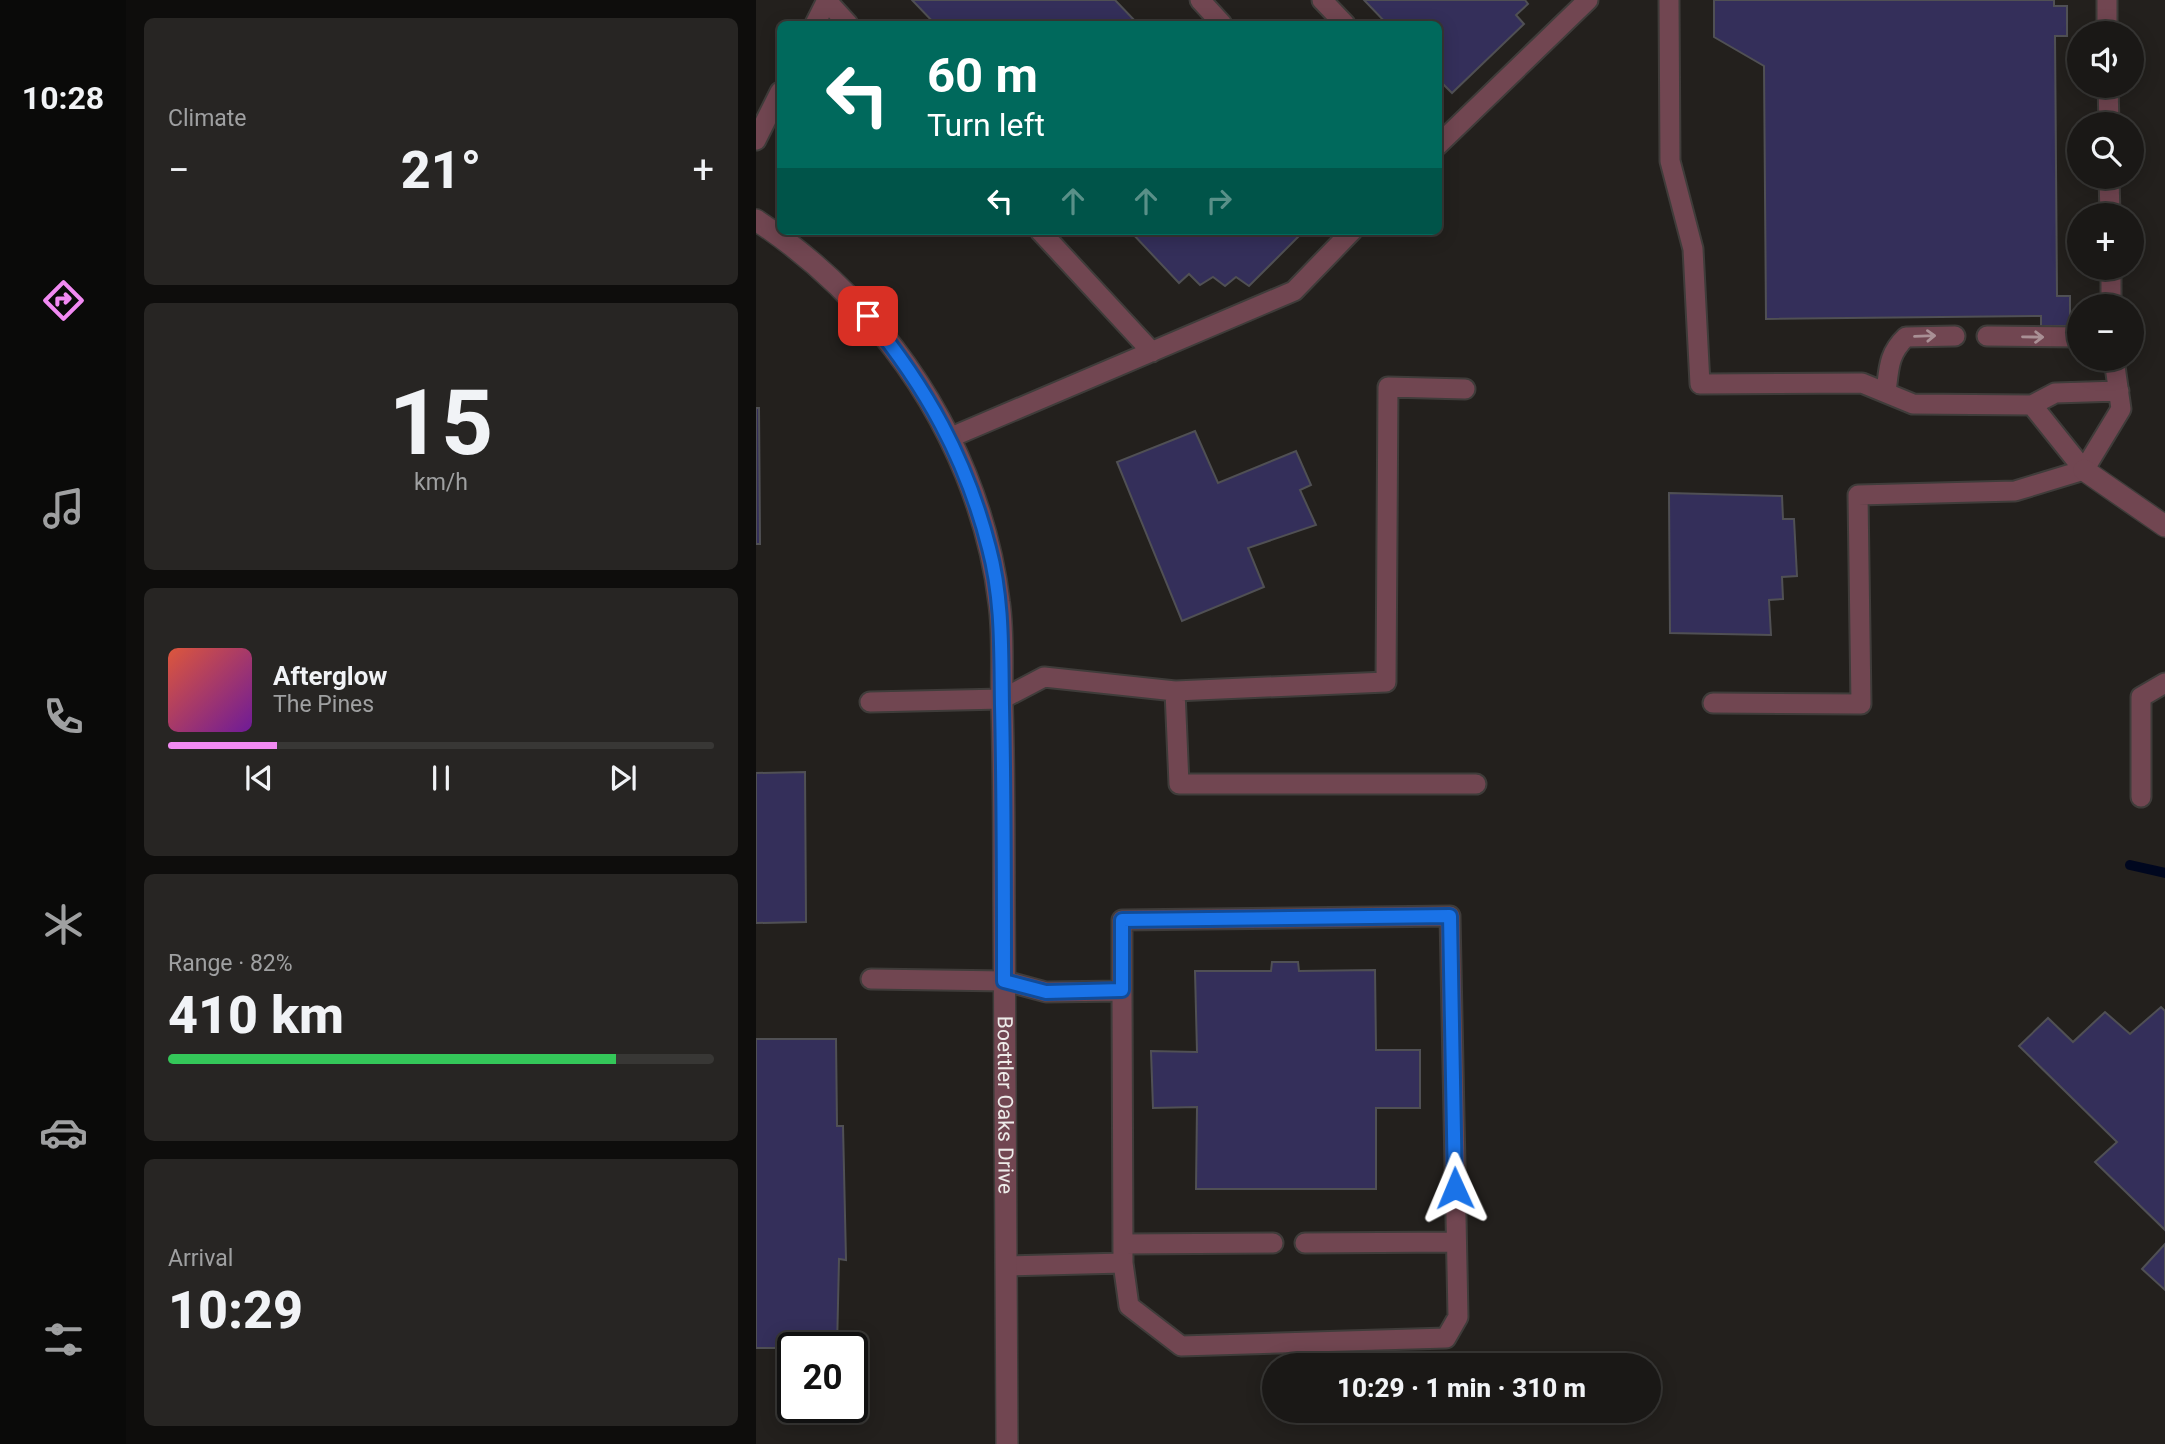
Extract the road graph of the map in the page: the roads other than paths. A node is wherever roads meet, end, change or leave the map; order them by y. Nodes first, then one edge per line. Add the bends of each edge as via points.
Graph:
1 (1200, 0) edge
2 (1322, 0) edge
3 (1588, 0) edge
4 (1669, 0) edge
5 (2107, 0) edge
6 (827, 1) edge
7 (817, 21) edge
8 (845, 21) edge
9 (1219, 21) edge
10 (1342, 21) edge
11 (2107, 21) edge
12 (777, 98) edge
13 (1442, 135) edge
14 (756, 140) edge
15 (756, 220) edge
16 (777, 234) edge
17 (778, 235) edge
18 (1044, 235) edge
19 (1348, 235) edge
20 (1955, 336) dead end
21 (1987, 336) dead end
22 (2067, 337) edge
23 (1152, 352) junction
24 (2116, 371) edge
25 (1465, 389) dead end
26 (2119, 391) junction
27 (1886, 392) junction
28 (2032, 405) junction
29 (949, 438) junction
30 (2084, 471) junction
31 (2165, 526) edge
32 (2165, 683) edge
33 (1175, 691) junction
34 (1002, 699) junction
35 (870, 702) dead end
36 (1713, 704) dead end
37 (1476, 784) dead end
38 (2141, 797) dead end
39 (871, 979) dead end
40 (1004, 981) junction
41 (1122, 990) junction
42 (1456, 1242) junction
43 (1273, 1243) dead end
44 (1305, 1243) dead end
45 (1123, 1254) junction
46 (1006, 1266) junction
47 (1007, 1444) edge

1 - 9 lane
2 - 10 lane
3 - 13 lane
4 - 27 lane via 1670,161 1693,249 1700,384 1862,383
5 - 11 lane
6 - 7 lane
6 - 8 lane
12 - 14 lane
15 - 16 street, Boettler Oaks Drive
17 - 29 street, Boettler Oaks Drive via 828,275 868,316 903,360
18 - 23 lane
19 - 23 lane via 1294,292
27 -> 20 lane via 1895,348 1906,337
21 -> 22 lane
23 - 29 lane
24 - 26 lane
25 - 33 lane via 1388,387 1386,682
26 - 28 lane via 2055,393
26 - 30 lane via 2122,409
27 - 28 lane via 1913,404
28 - 30 lane
29 - 34 street, Boettler Oaks Drive via 967,476 990,549 1000,605
30 - 31 street
30 - 36 lane via 2015,491 1858,495 1861,704
32 - 38 lane via 2141,697
33 - 34 lane via 1044,677
33 - 37 lane via 1179,784
34 - 35 lane
34 - 40 street, Boettler Oaks Drive
39 - 40 lane
40 - 41 lane via 1046,992
40 - 46 street, Boettler Oaks Drive
41 - 42 lane via 1122,920 1450,916
41 - 45 lane
42 - 44 lane
42 - 45 lane via 1458,1317 1446,1338 1181,1346 1129,1306
43 - 45 lane
45 - 46 lane
46 - 47 street, Boettler Oaks Drive

